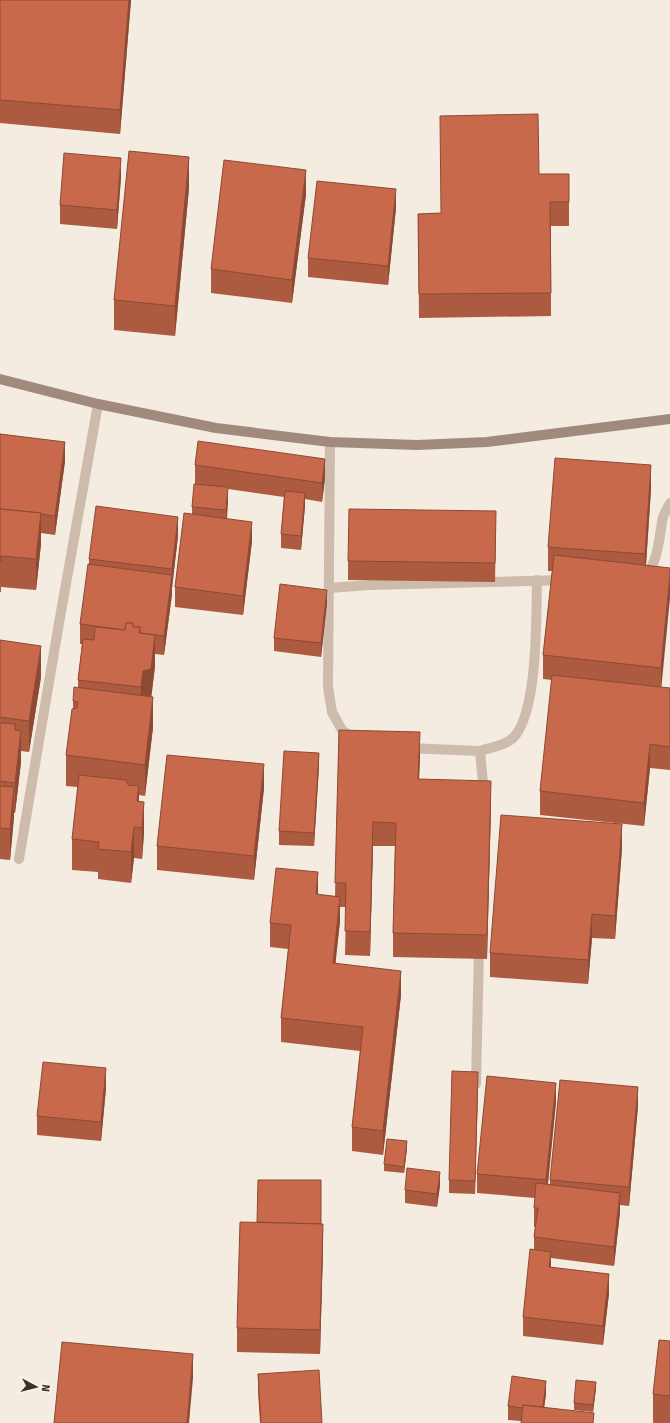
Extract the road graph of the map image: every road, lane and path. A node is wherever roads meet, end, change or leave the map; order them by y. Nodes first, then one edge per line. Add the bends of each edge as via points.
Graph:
1 (0, 379) edge
2 (98, 404) junction
3 (670, 419) edge
4 (330, 442) junction
5 (670, 503) edge
6 (632, 579) edge
7 (537, 580) junction
8 (576, 580) edge
9 (329, 588) junction
10 (359, 743) edge
11 (393, 748) edge
12 (480, 751) junction
13 (484, 801) edge
14 (20, 859) dead end
15 (479, 936) edge
16 (476, 1095) edge

1 - 2 main road
2 - 4 main road via 216,428
2 - 14 street
3 - 4 main road via 487,442 417,445
4 - 9 street
5 - 6 street via 664,515 651,569 640,579
7 - 8 street
7 - 9 street
7 - 12 street via 534,674 527,708 516,734 509,741
9 - 10 street via 328,687 332,712 342,730
11 - 12 street
12 - 13 street
15 - 16 street

